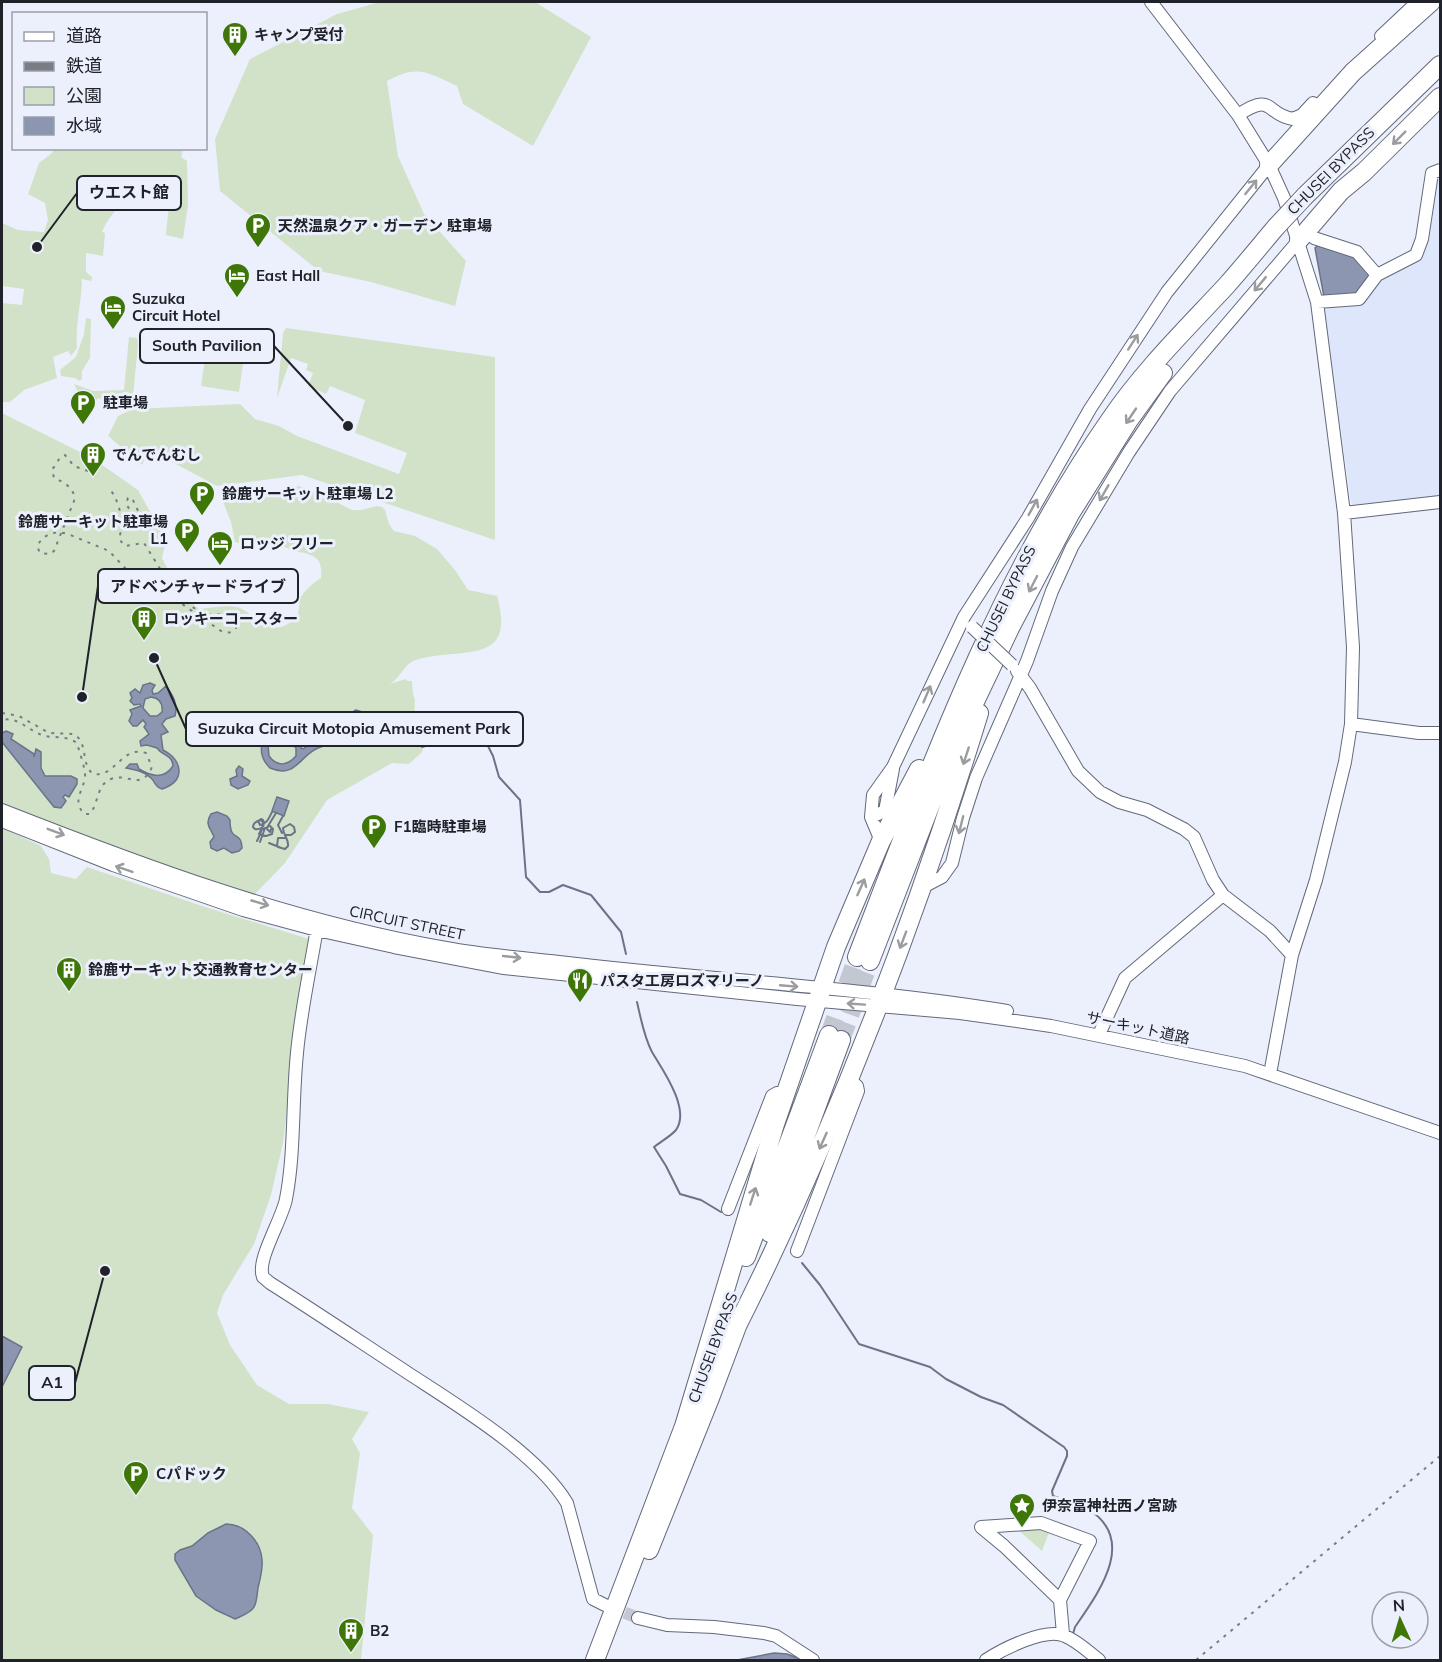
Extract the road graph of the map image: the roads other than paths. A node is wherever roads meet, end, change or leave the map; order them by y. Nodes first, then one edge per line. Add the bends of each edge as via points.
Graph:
1 (1151, 2) edge
2 (1418, 2) edge
3 (1431, 2) edge
4 (1440, 65) edge
5 (1440, 97) edge
6 (1238, 115) junction
7 (1269, 165) junction
8 (1440, 170) edge
9 (1306, 239) junction
10 (1377, 275) junction
11 (1228, 284) junction
12 (1317, 302) junction
13 (1440, 502) edge
14 (1344, 513) junction
15 (972, 627) dead end
16 (1004, 663) junction
17 (1021, 675) junction
18 (963, 690) junction
19 (1351, 724) junction
20 (1440, 733) edge
21 (2, 810) edge
22 (2, 821) edge
23 (881, 841) junction
24 (923, 887) junction
25 (1223, 895) junction
26 (318, 924) junction
27 (1292, 955) junction
28 (820, 995) junction
29 (880, 1000) junction
30 (1101, 1030) junction
31 (1245, 1066) junction
32 (1270, 1074) junction
33 (850, 1080) junction
34 (785, 1094) junction
35 (1440, 1133) edge
36 (728, 1209) dead end
37 (797, 1251) dead end
38 (735, 1330) junction
39 (682, 1433) junction
40 (1060, 1600) junction
41 (605, 1605) tunnel mouth
42 (638, 1618) tunnel mouth
43 (1063, 1634) junction
44 (597, 1660) edge
45 (813, 1660) edge
46 (986, 1660) edge
47 (1099, 1660) edge

1 - 6 street
2 - 6 street via 1302,115 1287,119 1272,107 1259,104
3 - 7 highway via 1353,72
4 - 11 highway, CHUSEI BYPASS, bridge via 1305,195
5 -> 9 highway via 1341,191
6 - 7 street
7 - 9 street
23 -> 7 street via 871,817 873,795 893,767 964,617 1028,518 1090,409 1167,292
8 - 10 street via 1432,173 1416,255
9 - 10 street via 1357,252
9 - 12 street
9 -> 17 street via 1170,391 1128,452 1064,563
10 - 12 street via 1359,299
11 -> 16 highway, CHUSEI BYPASS via 1129,420 1070,514 1034,581
11 - 18 highway, CHUSEI BYPASS via 1139,383 1077,469 1009,593
12 - 14 street
13 - 14 street
14 - 19 street via 1353,647
15 - 16 street, bridge
16 - 17 street
16 - 18 highway, CHUSEI BYPASS via 951,752 864,959
16 -> 24 highway
17 -> 24 street via 976,778 952,862 942,876
17 - 25 street via 1078,771 1100,792 1147,810 1194,837
18 - 23 highway
19 - 20 street
19 - 27 street via 1316,880
21 -> 26 street, CIRCUIT STREET via 148,866
26 -> 22 street, CIRCUIT STREET via 243,909 124,869
28 -> 23 highway
24 -> 29 highway
25 - 27 street via 1270,931
25 - 30 street via 1125,978
26 - 28 street, CIRCUIT STREET via 504,968
26 - 41 street via 297,1054 286,1199 261,1262 263,1277 456,1404 526,1458 567,1503 593,1599
27 - 32 street
28 - 29 street, CIRCUIT STREET
28 - 34 highway
29 - 30 street via 975,1006
29 - 31 street, サーキット道路 via 1051,1026
29 - 33 highway
30 - 31 street
31 - 32 street, サーキット道路
32 - 35 street, サーキット道路
33 - 37 street via 858,1091
33 -> 38 highway
34 - 36 street via 772,1096
39 -> 34 highway
38 - 39 highway, CHUSEI BYPASS via 835,1037
38 - 44 highway, CHUSEI BYPASS via 660,1525
39 - 44 highway, CHUSEI BYPASS
40 - 40 street via 1004,1546 981,1527 1041,1523 1090,1540
40 - 43 street
42 - 45 street via 667,1625 764,1633 776,1636
43 - 46 street via 1008,1647
43 - 47 street

